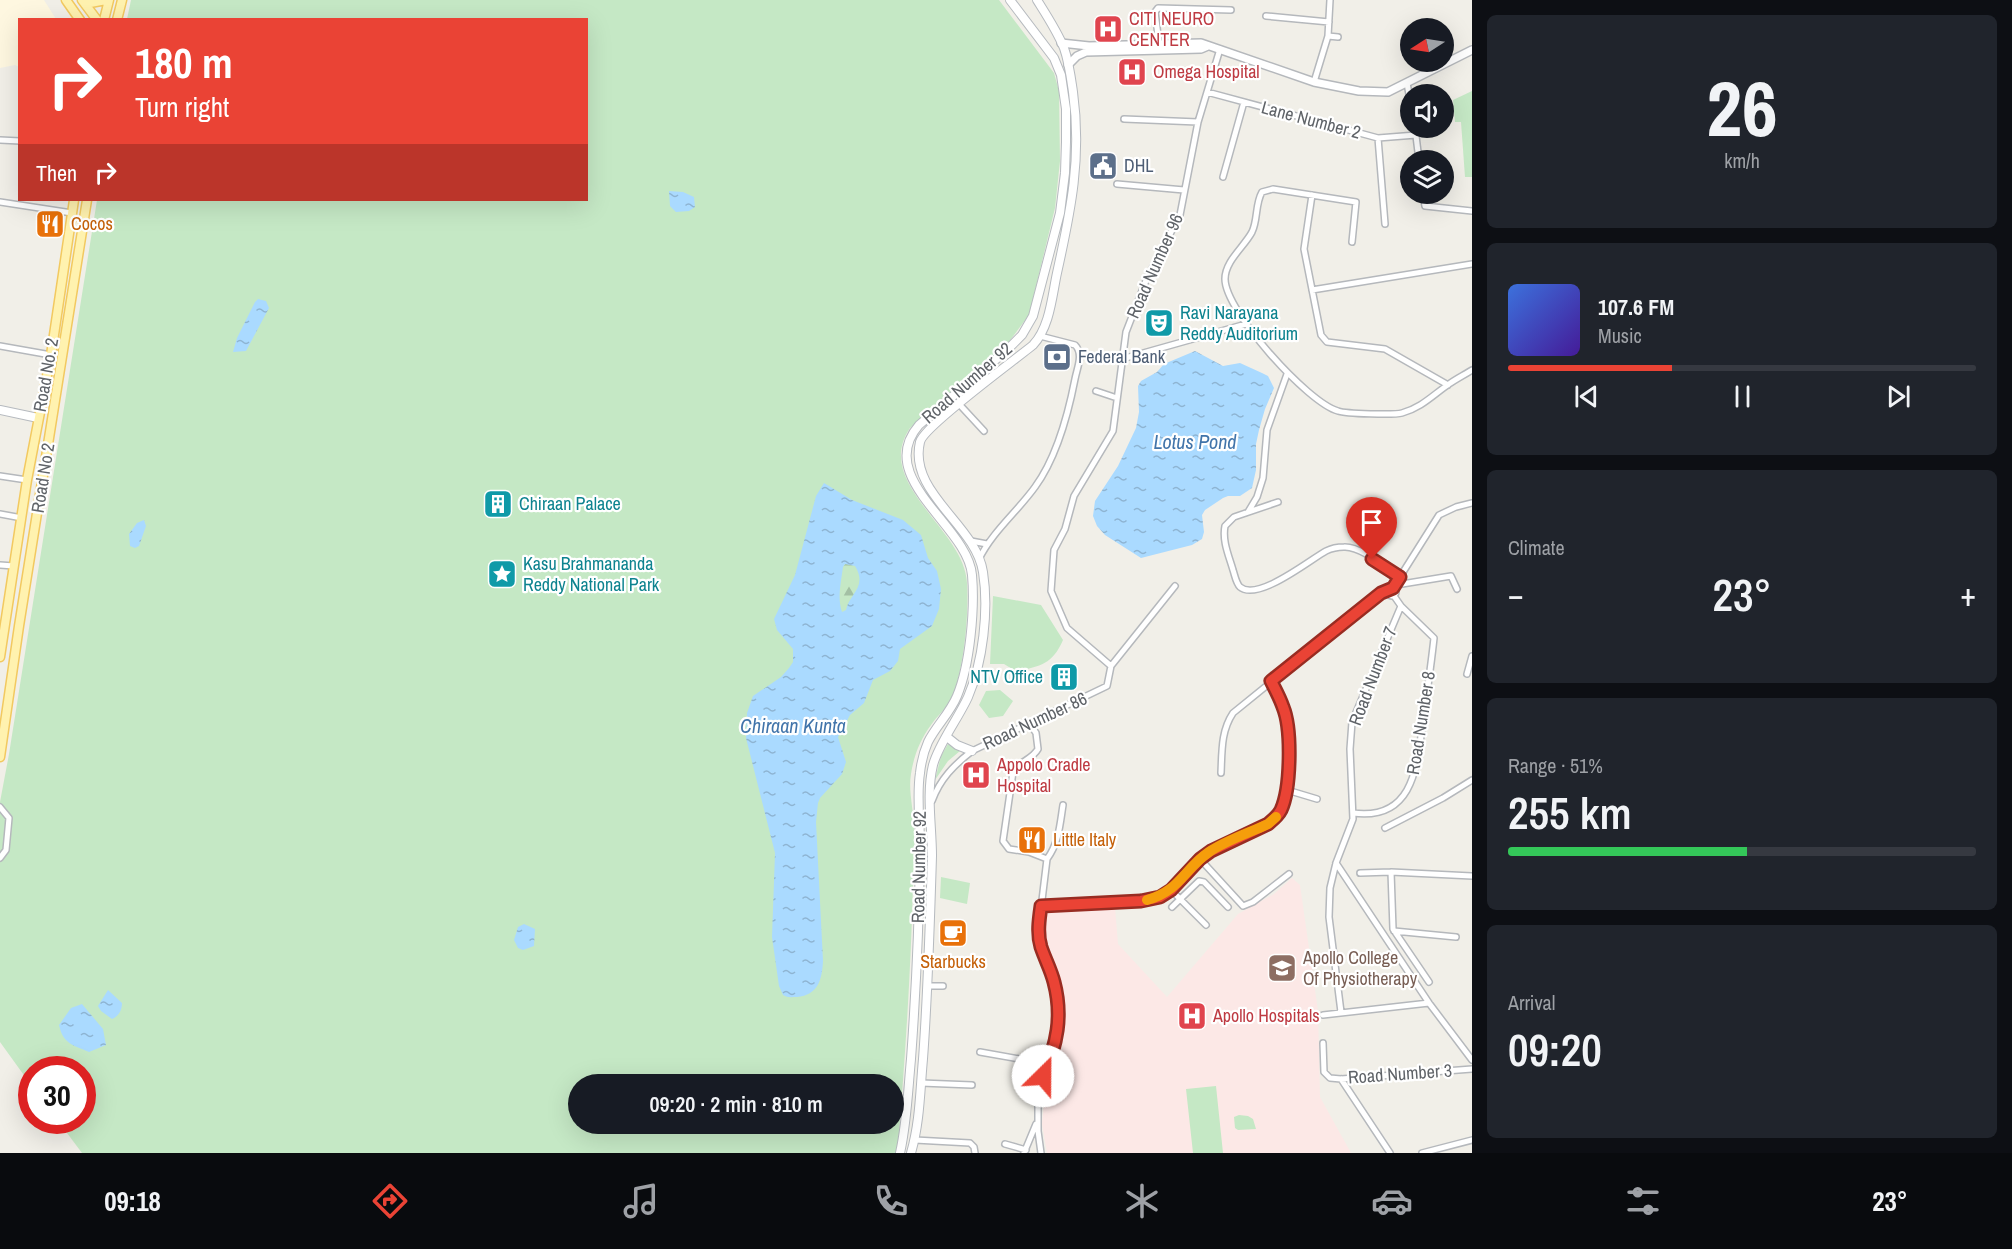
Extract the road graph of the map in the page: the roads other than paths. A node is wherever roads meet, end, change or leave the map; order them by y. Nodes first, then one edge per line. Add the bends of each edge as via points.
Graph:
1 (66, 0) edge
2 (107, 0) edge
3 (122, 0) edge
4 (1010, 0) edge
5 (1037, 0) edge
6 (1330, 0) edge
7 (83, 2) edge
8 (1231, 10) dead end
9 (105, 16) edge
10 (1266, 16) dead end
11 (79, 18) edge
12 (95, 18) edge
13 (118, 18) edge
14 (1329, 22) junction
15 (1328, 36) junction
16 (1338, 37) dead end
17 (1061, 42) junction
18 (1159, 43) junction
19 (1208, 46) junction
20 (1221, 49) junction
21 (1472, 50) edge
22 (1068, 65) junction
23 (1314, 82) junction
24 (1407, 83) joint
25 (1207, 93) junction
26 (1244, 102) junction
27 (1124, 119) dead end
28 (1198, 122) junction
29 (1066, 123) junction
30 (1077, 123) junction
31 (1400, 136) edge
32 (1378, 138) junction
33 (0, 140) edge
34 (18, 141) edge
35 (1223, 177) dead end
36 (1117, 184) dead end
37 (1184, 190) junction
38 (1312, 195) junction
39 (75, 201) edge
40 (87, 201) edge
41 (0, 202) edge
42 (1425, 204) edge
43 (1472, 210) edge
44 (72, 213) junction
45 (1385, 224) dead end
46 (1352, 242) dead end
47 (1052, 244) junction
48 (1063, 248) junction
49 (1472, 264) edge
50 (1312, 290) junction
51 (1246, 324) junction
52 (1040, 336) junction
53 (0, 346) edge
54 (51, 355) junction
55 (1122, 359) junction
56 (1472, 370) edge
57 (1287, 374) junction
58 (1448, 385) junction
59 (1096, 391) dead end
60 (1118, 398) junction
61 (959, 404) junction
62 (0, 410) edge
63 (38, 418) junction
64 (984, 431) dead end
65 (0, 476) edge
66 (27, 480) junction
67 (1278, 502) dead end
68 (1472, 503) edge
69 (1248, 512) junction
70 (0, 514) edge
71 (22, 518) junction
72 (971, 541) junction
73 (987, 544) junction
74 (979, 559) junction
75 (0, 565) edge
76 (14, 567) junction
77 (1400, 577) junction
78 (1175, 586) dead end
79 (1392, 588) junction
80 (1457, 590) dead end
81 (1401, 606) junction
82 (3, 622) edge
83 (1472, 656) edge
84 (0, 657) edge
85 (1111, 666) junction
86 (1467, 674) dead end
87 (1271, 681) junction
88 (1030, 724) junction
89 (947, 736) junction
90 (972, 751) junction
91 (0, 758) edge
92 (1221, 773) dead end
93 (1472, 780) edge
94 (1287, 790) junction
95 (1317, 799) dead end
96 (931, 802) junction
97 (1063, 805) dead end
98 (0, 807) edge
99 (1353, 813) junction
100 (1385, 828) dead end
101 (0, 858) edge
102 (1047, 859) junction
103 (1200, 859) junction
104 (1336, 863) junction
105 (1391, 872) junction
106 (1360, 873) dead end
107 (1289, 874) dead end
108 (1472, 876) edge
109 (1171, 890) junction
110 (1231, 893) junction
111 (1180, 899) junction
112 (1222, 901) junction
113 (1041, 906) junction
114 (1172, 907) dead end
115 (1228, 907) dead end
116 (1206, 925) dead end
117 (1394, 931) junction
118 (1456, 937) dead end
119 (1429, 982) dead end
120 (927, 986) junction
121 (942, 986) dead end
122 (927, 1002) junction
123 (1429, 1002) junction
124 (915, 1003) junction
125 (1341, 1012) junction
126 (1323, 1015) dead end
127 (1323, 1042) dead end
128 (981, 1053) dead end
129 (1472, 1060) edge
130 (1048, 1064) junction
131 (1472, 1068) edge
132 (1341, 1079) junction
133 (921, 1083) junction
134 (972, 1085) dead end
135 (1038, 1121) junction
136 (915, 1140) junction
137 (1472, 1140) edge
138 (1005, 1144) dead end
139 (1025, 1152) edge
140 (900, 1153) edge
141 (911, 1153) edge
142 (975, 1153) edge
143 (1041, 1153) edge
144 (1390, 1153) edge
145 (1422, 1153) edge

1 - 11 main road
2 - 7 main road
2 - 9 main road
3 - 13 main road
4 - 29 main road, Road Number 92 via 1061,75
5 - 17 main road, Road Number 92
6 - 14 street
7 - 12 main road
8 - 18 street via 1158,8 1155,12
10 - 14 street
14 - 15 street
15 - 16 street
15 - 23 street
17 - 18 street via 1089,46
17 - 22 main road, Road Number 92
18 - 19 street
19 - 20 street
19 - 22 street via 1086,52
20 - 23 street
20 - 25 street, Road Number 96
21 - 24 street
22 - 30 main road, Road Number 92
23 - 24 street via 1388,92
25 - 26 street, Lane Number 2
25 - 28 street, Road Number 96
26 - 32 street, Lane Number 2
26 - 35 street
27 - 28 street
28 - 37 street, Road Number 96
29 - 30 main road
29 - 47 main road, Road Number 92 via 1065,173
30 - 48 main road, Road Number 92 via 1075,176
31 - 32 street, Lane Number 2
32 - 45 street
33 - 34 street
36 - 37 street
37 - 55 street, Road Number 96 via 1180,215 1147,278 1126,332
38 - 46 street via 1356,202
38 - 50 street via 1304,249
38 - 51 street via 1273,189 1259,197 1255,224 1230,264 1225,280
39 - 44 main road, Road No. 2
40 - 91 main road, Road No 2
41 - 44 street
42 - 43 street
44 - 54 main road, Road No. 2
47 - 48 main road
47 - 124 main road, Road Number 92 via 1033,316 1022,335 919,425 907,444 918,492 963,550 972,574 964,674 957,698 928,742 920,774
48 - 52 main road, Road Number 92
49 - 50 street
50 - 58 street via 1321,335 1327,342 1384,349
51 - 55 street
51 - 57 street
52 - 61 main road, Road Number 92
52 - 73 street via 1078,348 1072,395 1054,450 1036,486
53 - 54 street
54 - 63 main road, Road No. 2
55 - 60 street, Road Number 96
56 - 58 street
57 - 58 street via 1338,411 1401,413 1424,404
57 - 69 street via 1268,430 1263,478
59 - 60 street
60 - 85 street, Road Number 96 via 1113,431 1074,496 1065,529 1054,550 1051,591 1067,628
61 - 64 street
61 - 72 main road, Road Number 92 via 920,439 919,455 934,495
62 - 63 main road
63 - 66 main road, Road No. 2
65 - 66 street
66 - 71 main road, Road No. 2
67 - 69 street
68 - 77 street via 1438,515
69 - 77 street via 1227,522 1224,532 1237,583 1244,589 1274,583 1327,550 1347,546
70 - 71 street
71 - 76 main road, Road No. 2
72 - 73 street
72 - 74 main road, Road Number 92
73 - 74 street
74 - 89 main road, Road Number 92 via 983,572 983,636 975,678
75 - 76 street
76 - 82 main road, Road No. 2
77 - 79 street
78 - 85 street
79 - 80 street via 1450,576
79 - 81 street, Road Number 7
79 - 87 street
81 - 99 street, Road Number 7 via 1352,722
81 - 99 street, Road Number 8 via 1434,638 1416,772 1404,795 1382,812
82 - 84 main road, Road No. 2
83 - 86 street
85 - 88 street, Road Number 86 via 1107,686
87 - 92 street via 1240,705 1227,723
87 - 94 street via 1284,708 1289,749
88 - 90 street, Road Number 86
88 - 102 street via 1038,749 1013,772 1003,841 1009,849
89 - 90 main road
89 - 96 main road, Road Number 92 via 934,764
90 - 96 street, Road Number 86 via 947,774
93 - 100 street
94 - 95 street
94 - 103 street via 1281,809 1268,824
96 - 120 main road, Road Number 92
97 - 102 street via 1057,842
98 - 101 street via 9,818 6,850
99 - 104 street, Road Number 7 via 1352,827
102 - 113 street
103 - 109 street
103 - 110 street
104 - 123 street
104 - 125 street, Road Number 7 via 1329,917
105 - 106 street
105 - 108 street
105 - 117 street
107 - 110 street via 1243,906
109 - 111 street
109 - 113 street via 1141,901
110 - 112 street
111 - 112 street via 1201,881
111 - 114 street
111 - 116 street
112 - 115 street
113 - 130 street via 1040,946 1058,1000 1055,1048
117 - 118 street
117 - 119 street
120 - 121 street
120 - 122 main road, Road Number 92
122 - 124 main road
122 - 133 main road, Road Number 92
123 - 125 street
123 - 129 street
124 - 140 main road, Road Number 92
125 - 126 street
127 - 132 street, Road Number 3 via 1324,1072 1330,1078
128 - 130 street
130 - 135 street via 1039,1093
131 - 132 street, Road Number 3
132 - 144 street
133 - 134 street
133 - 136 main road, Road Number 92
135 - 139 street
135 - 143 street
136 - 141 main road, Road Number 92
136 - 142 street via 970,1143
137 - 145 street
138 - 139 street

